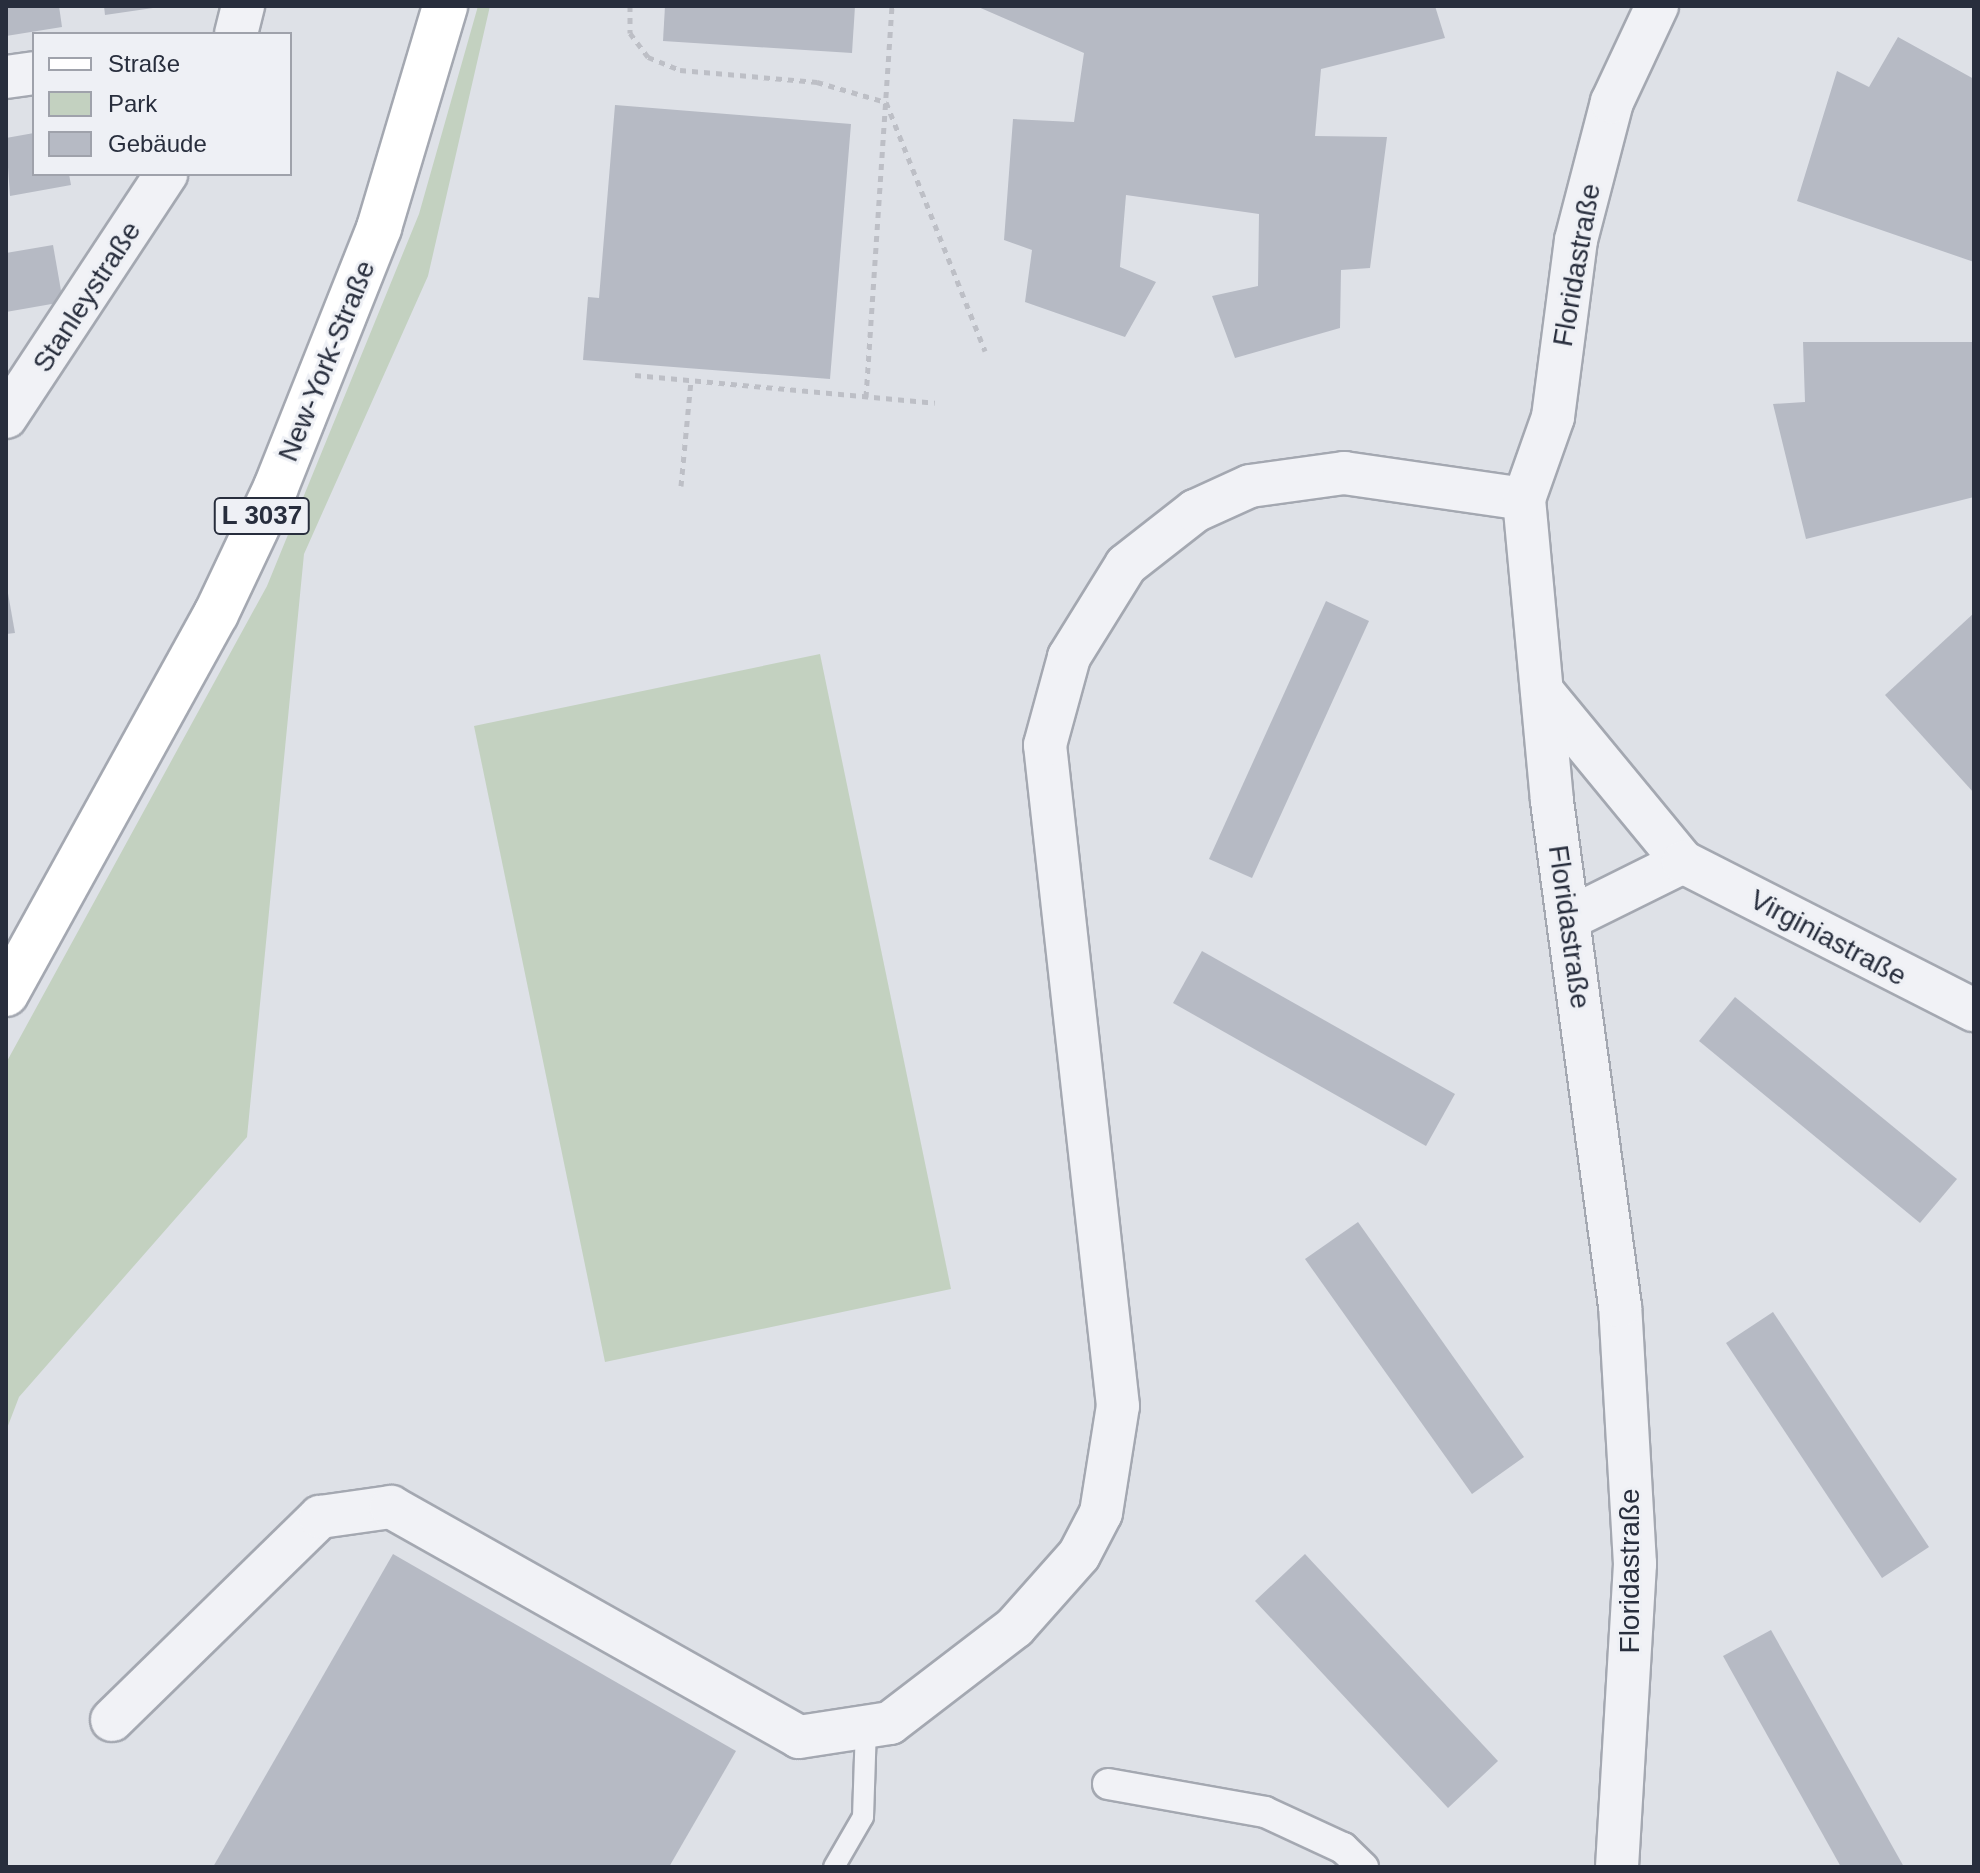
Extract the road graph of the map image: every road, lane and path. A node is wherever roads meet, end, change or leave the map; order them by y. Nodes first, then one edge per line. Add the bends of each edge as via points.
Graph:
1 (243, 6) edge
2 (445, 6) edge
3 (630, 6) edge
4 (892, 6) edge
5 (1657, 6) edge
6 (236, 32) edge
7 (32, 73) edge
8 (6, 77) edge
9 (886, 102) junction
10 (165, 176) edge
11 (985, 351) dead end
12 (635, 375) dead end
13 (19, 378) edge
14 (691, 380) junction
15 (866, 397) junction
16 (935, 403) dead end
17 (6, 417) edge
18 (681, 486) dead end
19 (1524, 499) junction
20 (1542, 691) junction
21 (1683, 862) junction
22 (1568, 919) junction
23 (6, 994) edge
24 (1974, 1010) edge
25 (112, 1720) dead end
26 (866, 1726) junction
27 (1108, 1784) dead end
28 (834, 1867) edge
29 (1363, 1867) edge
30 (1617, 1867) edge

1 - 6 street
2 - 23 main road, New-York-Straße / L 3037 via 379,228 276,487 216,614
3 - 9 path via 630,33 648,57 680,70 817,82
4 - 9 path
5 - 19 street, Floridastraße via 1608,117 1576,240 1553,417
7 - 8 street
9 - 11 path
9 - 15 path
10 - 13 street, Stanleystraße
12 - 14 path
13 - 17 street, Stanleystraße
14 - 15 path
14 - 18 path
15 - 16 path
19 - 20 street, Floridastraße
19 - 26 street via 1344,473 1250,486 1195,511 1126,565 1069,657 1045,745 1118,1406 1101,1513 1079,1555 1015,1627 890,1723
20 - 21 street, Virginiastraße
20 - 22 street, Floridastraße
21 - 22 street
21 - 24 street, Virginiastraße
22 - 30 street, Floridastraße via 1620,1306 1635,1564
25 - 26 street via 320,1517 391,1507 799,1737
26 - 28 lane via 863,1817
27 - 29 street via 1265,1812 1343,1848

